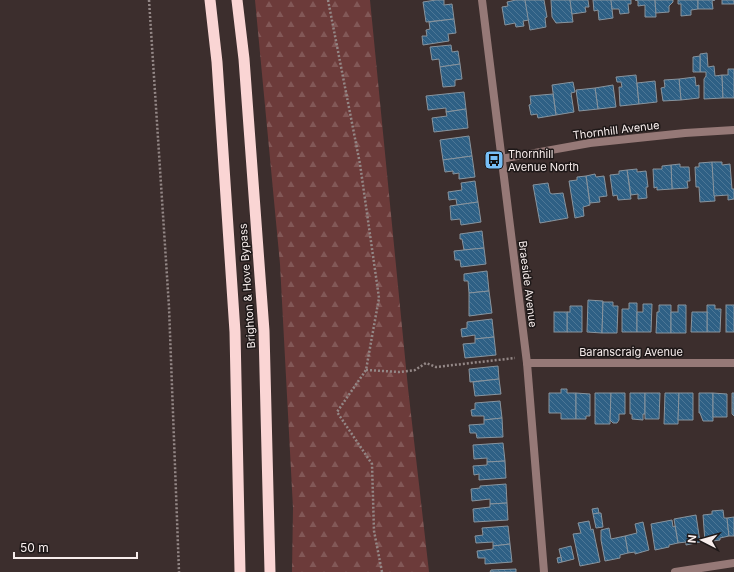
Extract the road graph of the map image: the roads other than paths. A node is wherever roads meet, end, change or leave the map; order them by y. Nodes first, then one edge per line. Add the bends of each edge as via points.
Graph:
1 (210, 0) edge
2 (237, 0) edge
3 (482, 0) edge
4 (734, 130) edge
5 (501, 159) junction
6 (527, 360) junction
7 (734, 363) edge
8 (734, 563) edge
9 (240, 572) edge
10 (270, 572) edge
11 (544, 572) edge
12 (675, 572) edge

1 - 9 highway, Brighton & Hove Bypass via 217,62 235,332
2 - 10 highway, Brighton & Hove Bypass via 244,59 264,331
3 - 5 street, Braeside Avenue
4 - 5 street, Thornhill Avenue via 590,143
5 - 6 street, Braeside Avenue
6 - 7 street, Baranscraig Avenue
6 - 11 street, Braeside Avenue
8 - 12 street

